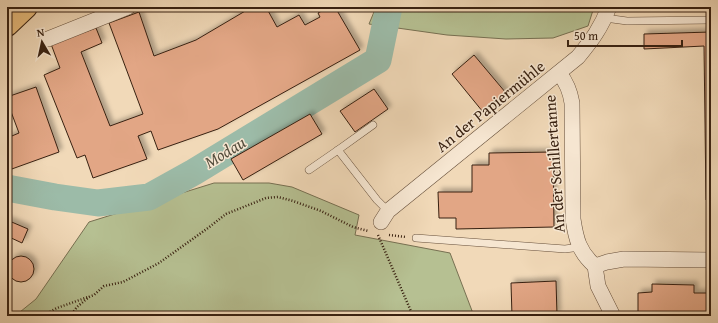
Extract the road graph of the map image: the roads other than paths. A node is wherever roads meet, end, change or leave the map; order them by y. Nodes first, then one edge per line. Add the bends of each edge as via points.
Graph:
1 (26, 7) edge
2 (128, 7) edge
3 (607, 12) edge
4 (711, 20) edge
5 (7, 25) edge
6 (48, 39) dead end
7 (559, 73) junction
8 (373, 124) dead end
9 (338, 150) junction
10 (309, 170) dead end
11 (380, 221) joint
12 (416, 238) road end
13 (580, 247) junction
14 (711, 260) edge
15 (595, 266) junction
16 (614, 316) edge

1 - 5 main road
2 - 6 street
3 - 4 lane via 627,21
3 - 7 street, An der Papiermühle via 591,42
7 - 11 street, An der Papiermühle
7 - 13 street, An der Schillertanne via 570,91 572,103 574,218 575,234
8 - 9 lane
9 - 10 lane
9 - 11 lane via 377,200
12 - 13 lane via 565,249
13 - 15 street, An der Schillertanne
14 - 15 street via 624,259
15 - 16 street via 598,286

